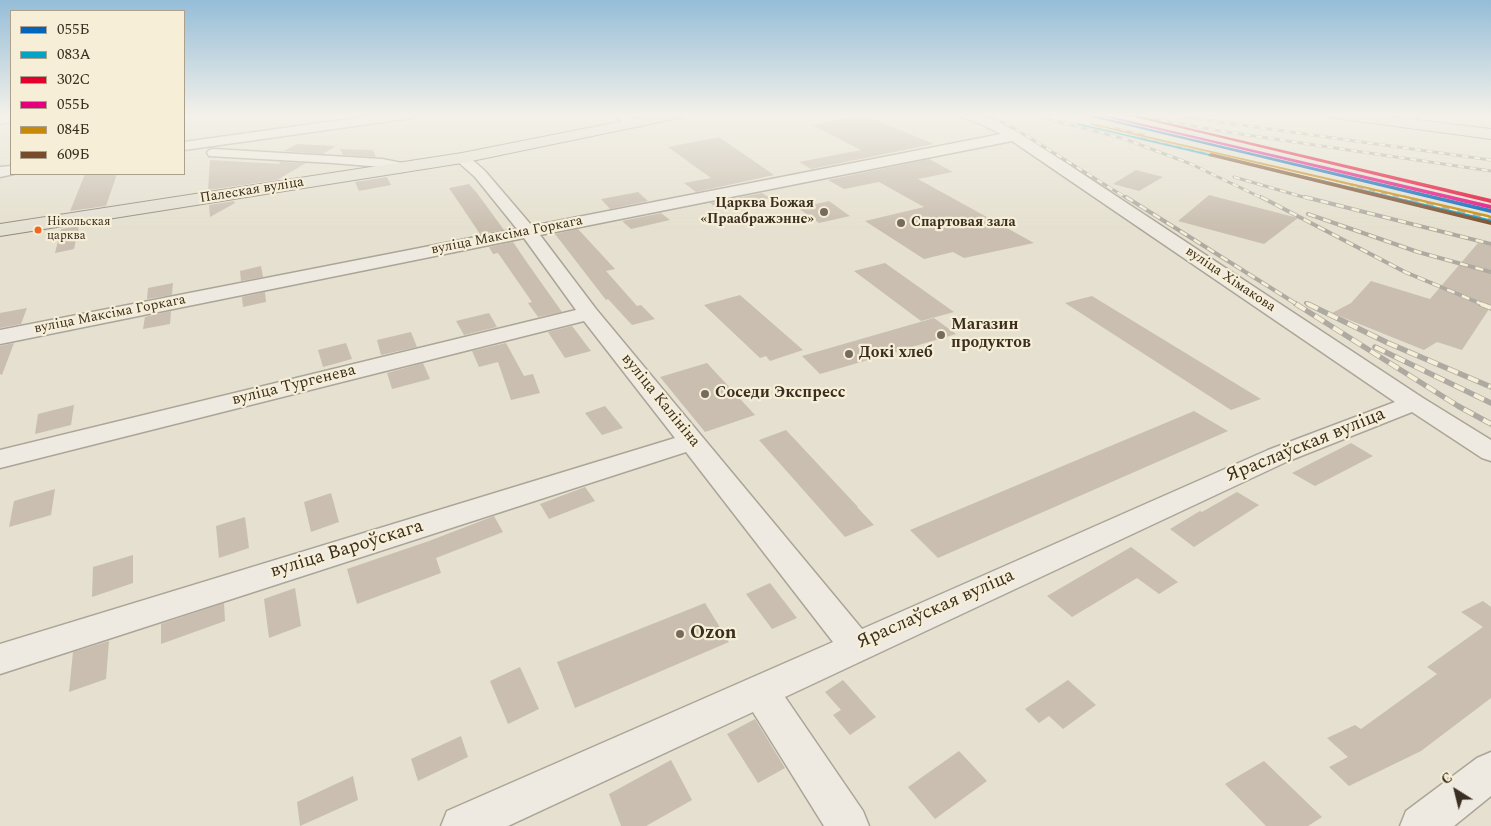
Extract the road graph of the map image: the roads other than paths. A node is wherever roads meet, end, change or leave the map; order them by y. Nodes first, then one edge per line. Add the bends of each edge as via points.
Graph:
1 (195, 153) edge
2 (489, 153) edge
3 (930, 153) edge
4 (1039, 153) edge
5 (308, 158) junction
6 (462, 158) junction
7 (362, 162) junction
8 (402, 167) junction
9 (324, 175) junction
10 (0, 230) edge
11 (528, 232) junction
12 (589, 313) junction
13 (0, 337) edge
14 (1414, 402) junction
15 (693, 441) junction
16 (1491, 452) edge
17 (0, 459) edge
18 (856, 646) junction
19 (0, 659) edge
20 (760, 691) junction
21 (1491, 771) edge
22 (462, 826) edge
23 (848, 826) edge
24 (1421, 826) edge

1 - 5 street
2 - 6 main road, Палеская вуліца
3 - 11 street, вуліца Максіма Горкага
4 - 14 street, вуліца Хімакова
5 - 7 street
5 - 9 street via 321,164
6 - 8 main road, Палеская вуліца
6 - 11 street, вуліца Калініна via 480,174
7 - 8 street
7 - 9 street, Палеская вуліца via 341,165
8 - 9 main road, Палеская вуліца
9 - 10 main road, Палеская вуліца
11 - 12 street, вуліца Калініна
11 - 13 street, вуліца Максіма Горкага
12 - 15 street, вуліца Калініна
12 - 17 street, вуліца Тургенева
14 - 16 street, вуліца Хімакова
14 - 18 street, Яраслаўская вуліца via 1277,456
15 - 18 street, вуліца Калініна
15 - 19 street, вуліца Вароўскага
18 - 20 street, Яраслаўская вуліца
20 - 22 street, Яраслаўская вуліца
20 - 23 street
21 - 24 street

